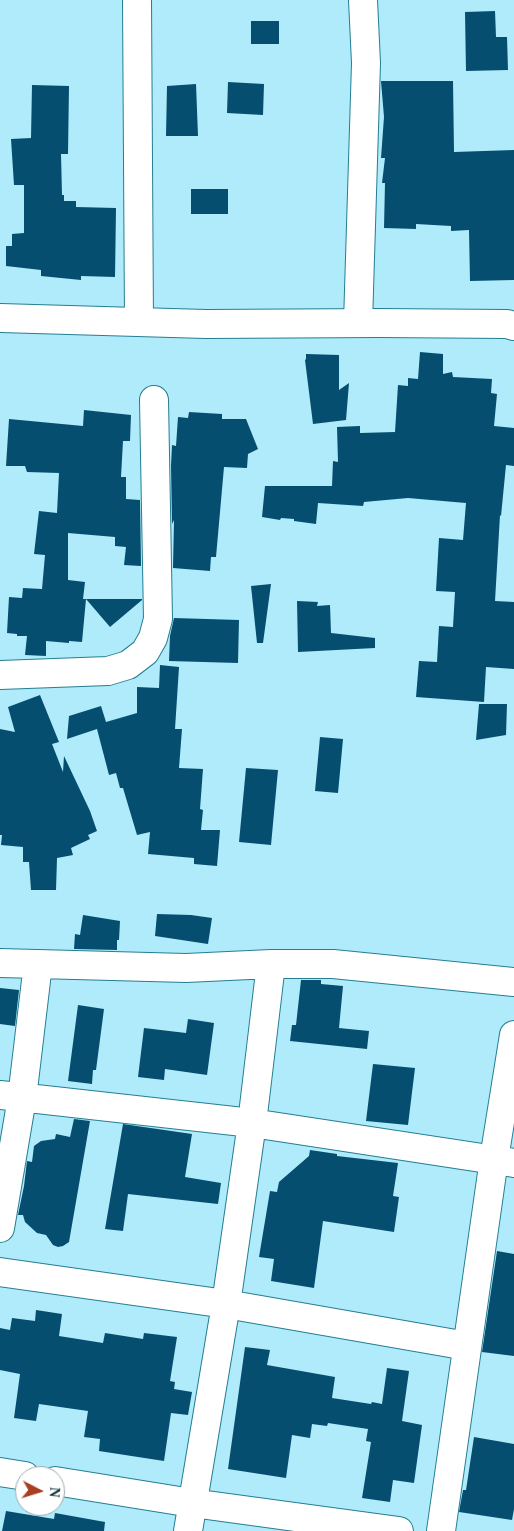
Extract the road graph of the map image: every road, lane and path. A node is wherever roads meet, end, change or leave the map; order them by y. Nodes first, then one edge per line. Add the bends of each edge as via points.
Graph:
1 (137, 0) edge
2 (363, 0) edge
3 (0, 318) edge
4 (138, 322) junction
5 (358, 323) junction
6 (514, 326) edge
7 (154, 400) dead end
8 (0, 675) edge
9 (0, 963) edge
10 (38, 964) junction
11 (272, 964) junction
12 (514, 982) edge
13 (514, 1035) edge
14 (11, 1097) edge
15 (252, 1123) junction
16 (504, 1161) edge
17 (0, 1228) edge
18 (0, 1272) edge
19 (226, 1304) junction
20 (467, 1346) junction
21 (0, 1472) edge
22 (15, 1474) edge
23 (65, 1483) edge
24 (192, 1504) junction
25 (188, 1531) edge
26 (399, 1531) edge
27 (441, 1531) edge

1 - 4 street
2 - 5 street via 366,63
3 - 4 street
4 - 5 street
5 - 6 street
7 - 8 street via 158,618 153,638 145,652 128,665 108,671
9 - 10 street
10 - 11 street via 186,968
10 - 14 street
11 - 12 street via 333,964
11 - 15 street
13 - 16 street
14 - 15 street
14 - 17 street
15 - 16 street
15 - 19 street
16 - 20 street
18 - 19 street
19 - 20 street
19 - 24 street
20 - 27 street
21 - 22 street
23 - 24 street
24 - 25 street
24 - 26 street

